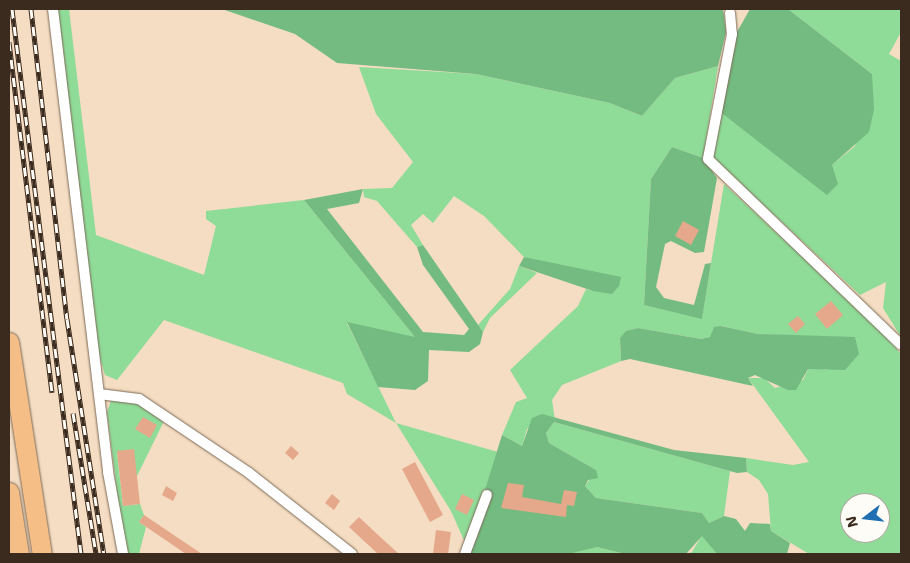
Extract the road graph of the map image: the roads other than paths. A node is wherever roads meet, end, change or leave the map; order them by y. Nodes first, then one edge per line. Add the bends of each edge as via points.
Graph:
1 (53, 9) edge
2 (730, 13) dead end
3 (9, 342) edge
4 (901, 345) edge
5 (99, 394) junction
6 (9, 492) edge
7 (486, 495) dead end
8 (19, 554) edge
9 (42, 554) edge
10 (123, 554) edge
11 (352, 554) edge
12 (465, 554) edge

1 - 5 street
2 - 4 street via 732,34 708,160
3 - 9 highway
5 - 10 street
5 - 11 street via 139,399 249,473
6 - 8 highway
7 - 12 street

